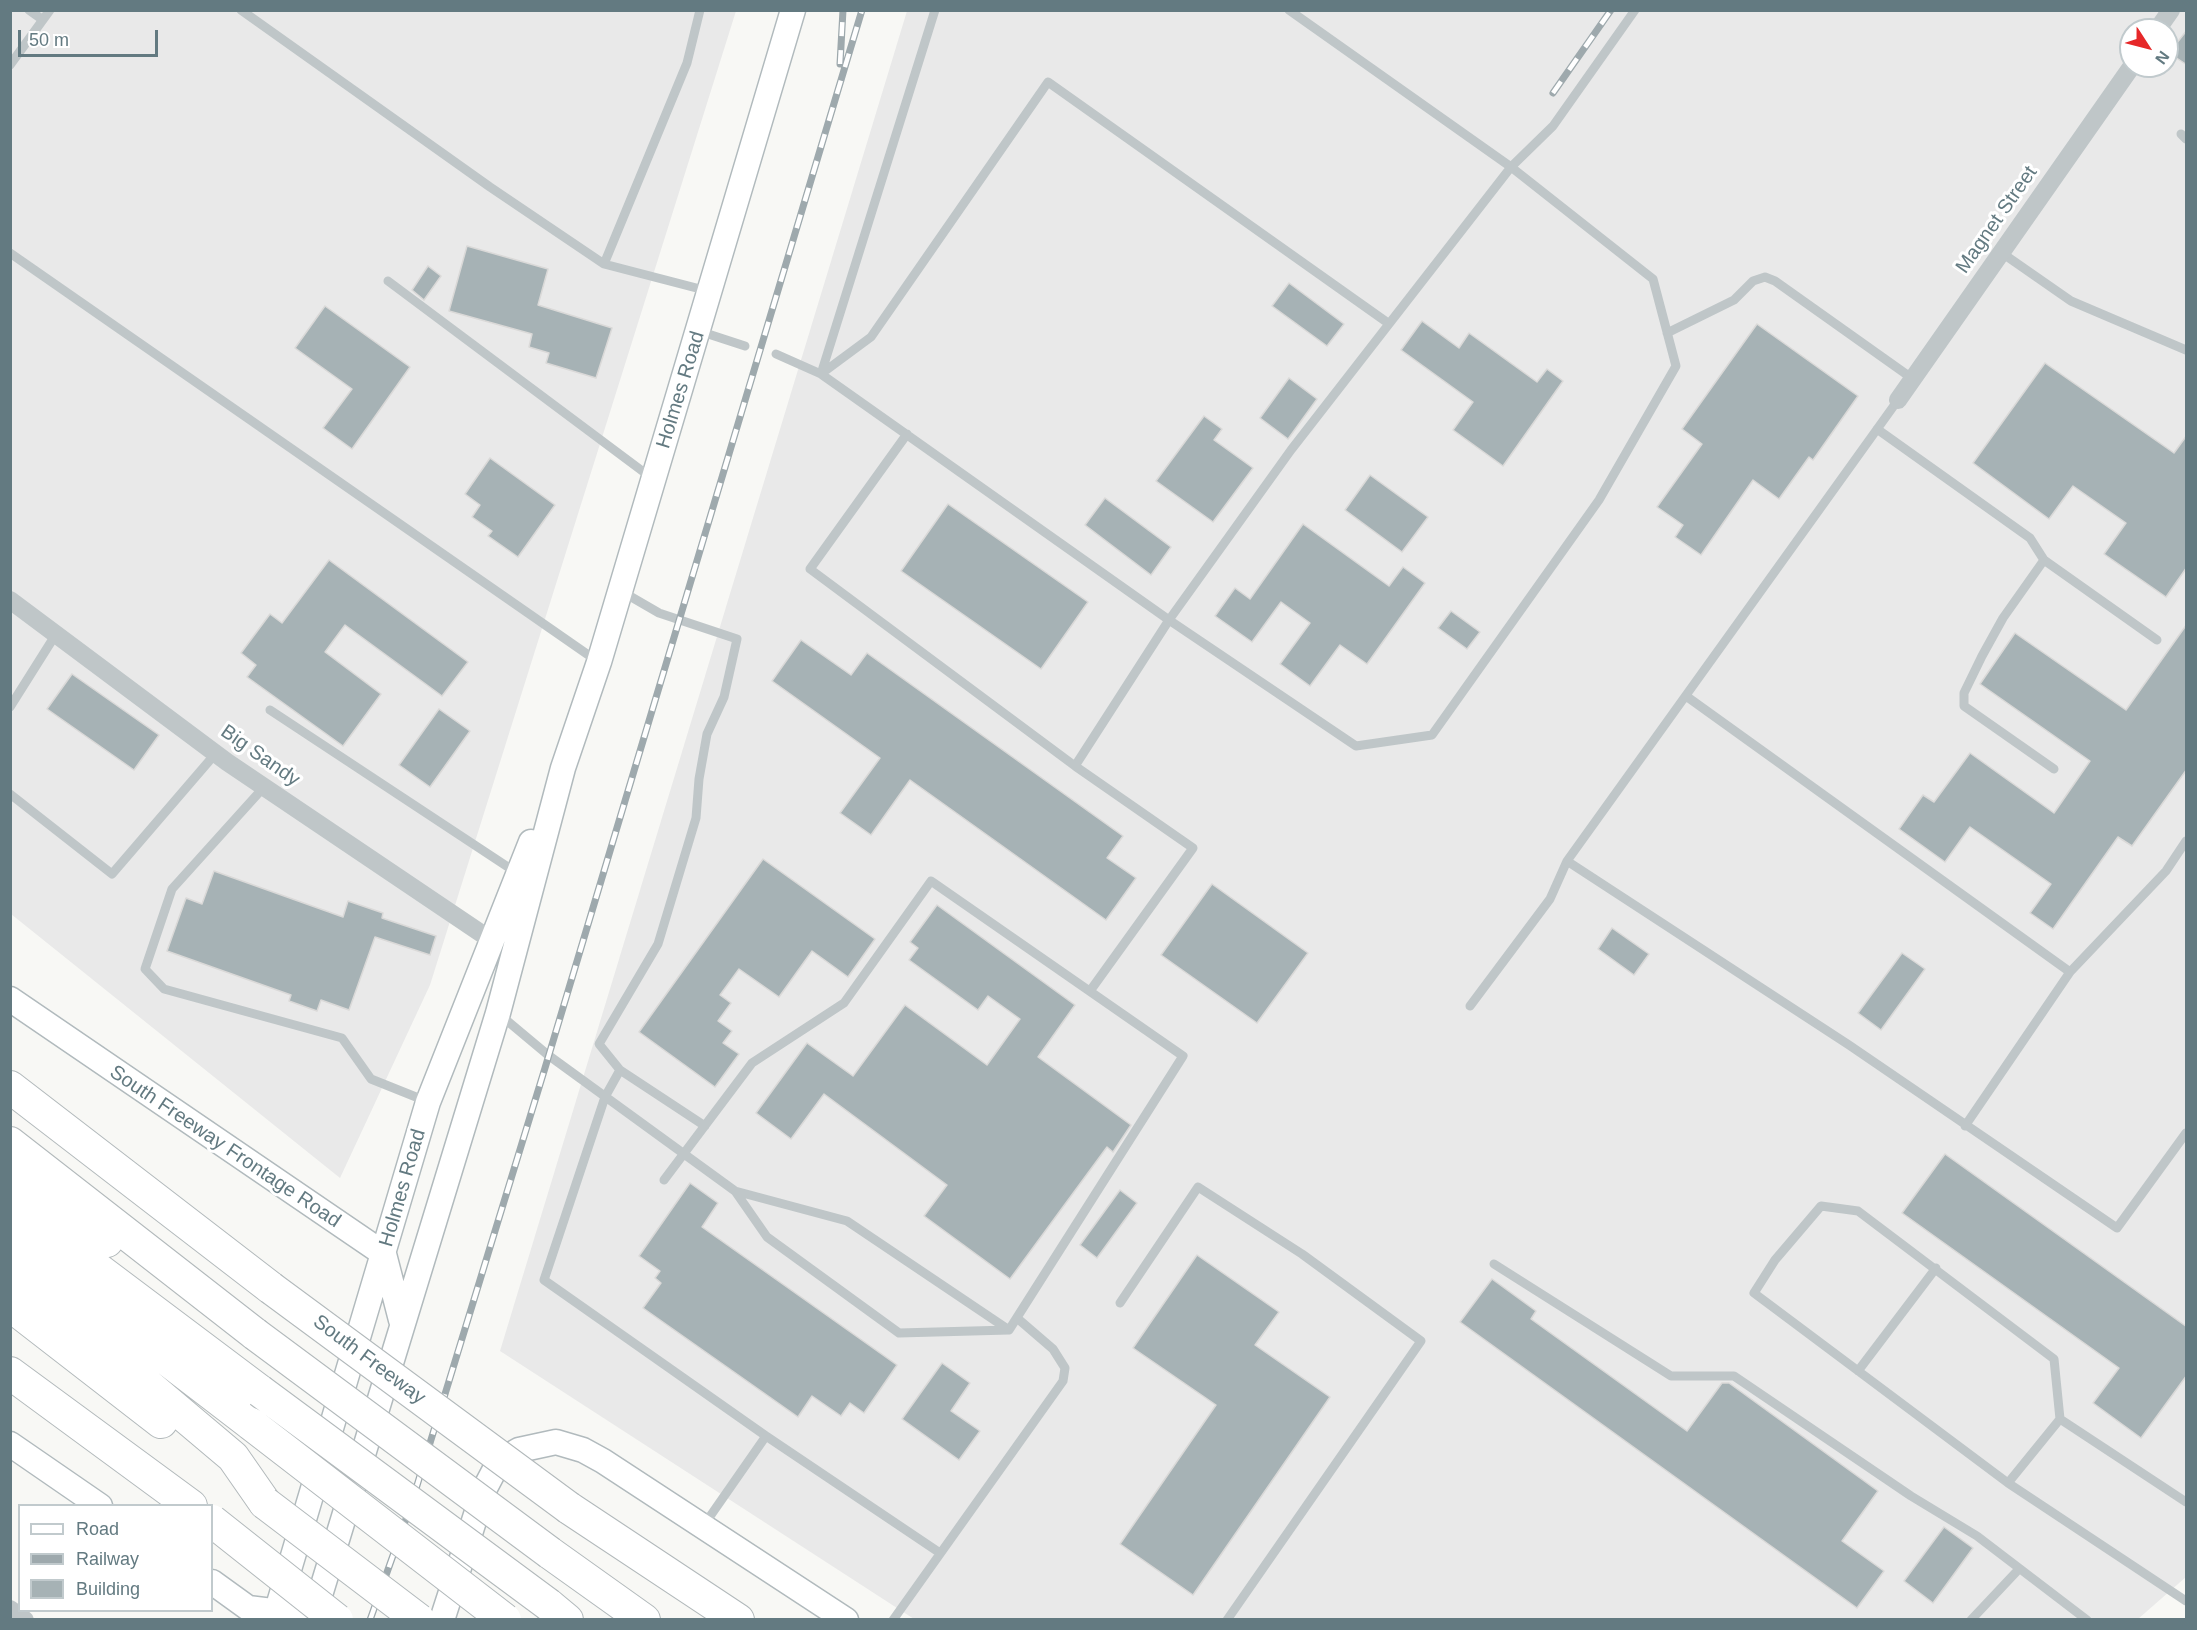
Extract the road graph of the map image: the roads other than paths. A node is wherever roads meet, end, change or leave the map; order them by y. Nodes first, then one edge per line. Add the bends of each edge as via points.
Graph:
1 (29, 10) edge
2 (50, 10) edge
3 (241, 10) edge
4 (700, 10) edge
5 (934, 10) edge
6 (1289, 10) edge
7 (1635, 10) edge
8 (789, 11) edge
9 (43, 20) junction
10 (14, 54) edge
11 (10, 66) edge
12 (2124, 78) edge
13 (1511, 168) junction
14 (10, 253) edge
15 (2002, 253) junction
16 (604, 264) junction
17 (388, 281) dead end
18 (710, 292) junction
19 (1388, 323) junction
20 (699, 331) junction
21 (1667, 333) junction
22 (745, 346) dead end
23 (2187, 350) edge
24 (776, 354) dead end
25 (821, 374) junction
26 (1913, 379) junction
27 (1898, 400) joint
28 (1877, 429) junction
29 (907, 434) junction
30 (654, 480) junction
31 (2044, 560) junction
32 (621, 591) junction
33 (10, 600) edge
34 (1169, 620) junction
35 (56, 634) junction
36 (2157, 640) dead end
37 (599, 662) junction
38 (1686, 696) junction
39 (10, 707) edge
40 (270, 710) dead end
41 (216, 753) junction
42 (1075, 766) junction
43 (563, 768) junction
44 (2054, 769) dead end
45 (264, 787) junction
46 (10, 794) edge
47 (2187, 841) edge
48 (1567, 861) junction
49 (517, 873) junction
50 (491, 940) junction
51 (2070, 972) junction
52 (1089, 991) junction
53 (10, 999) edge
54 (1470, 1006) dead end
55 (498, 1013) junction
56 (620, 1070) junction
57 (10, 1087) edge
58 (605, 1097) junction
59 (428, 1102) junction
60 (705, 1126) junction
61 (1965, 1126) junction
62 (2187, 1133) edge
63 (10, 1143) edge
64 (684, 1154) junction
65 (10, 1177) edge
66 (664, 1180) dead end
67 (735, 1191) junction
68 (10, 1203) edge
69 (10, 1239) edge
70 (384, 1254) junction
71 (1494, 1264) dead end
72 (1936, 1268) junction
73 (10, 1269) edge
74 (1120, 1303) dead end
75 (10, 1305) edge
76 (1017, 1318) junction
77 (401, 1321) junction
78 (1009, 1330) junction
79 (255, 1334) junction
80 (1858, 1371) junction
81 (10, 1373) edge
82 (2060, 1419) junction
83 (766, 1436) junction
84 (10, 1444) edge
85 (229, 1465) junction
86 (2008, 1483) junction
87 (2187, 1502) edge
88 (97, 1504) edge
89 (188, 1504) edge
90 (213, 1522) edge
91 (702, 1527) junction
92 (940, 1553) junction
93 (2019, 1569) junction
94 (213, 1583) edge
95 (2187, 1601) edge
96 (10, 1609) edge
97 (558, 1612) edge
98 (275, 1615) edge
99 (321, 1618) edge
100 (25, 1620) edge
101 (419, 1620) edge
102 (442, 1620) edge
103 (505, 1620) edge
104 (644, 1620) edge
105 (738, 1620) edge
106 (846, 1620) edge
107 (893, 1620) edge
108 (1227, 1620) edge
109 (1971, 1620) edge
110 (2086, 1620) edge

1 - 9 lane
2 - 9 lane
3 - 16 lane
4 - 16 lane via 687,63
5 - 25 lane
6 - 13 lane
7 - 13 lane via 1553,126
8 - 18 main road, Holmes Road
9 - 10 lane
10 - 11 lane
12 - 15 street, Magnet Street
13 - 19 lane
13 - 21 lane via 1653,279
14 - 37 lane
15 - 23 lane via 2071,300
15 - 26 street, Magnet Street
16 - 18 lane
17 - 30 lane
18 - 20 main road, Holmes Road
19 - 25 lane via 1048,82 871,337
19 - 34 lane
20 - 22 lane
20 - 30 main road, Holmes Road
21 - 26 lane via 1734,300 1753,281 1766,277
21 - 34 lane via 1676,366 1599,500 1432,735 1356,746
24 - 25 lane
25 - 29 lane
26 - 27 street, Magnet Street
27 - 28 lane
28 - 31 lane via 2030,538
28 - 38 lane
29 - 34 lane
29 - 42 lane via 810,569
30 - 32 main road, Holmes Road
31 - 36 lane
31 - 44 lane via 1982,656 1964,693 1964,706
32 - 37 main road, Holmes Road
32 - 56 lane via 659,613 737,639 724,697 707,734 696,818 658,944 599,1044
33 - 35 street, Big Sandy
34 - 42 lane
35 - 39 lane
35 - 41 street, Big Sandy
37 - 43 main road, Holmes Road
38 - 48 lane
38 - 51 lane
40 - 49 lane
41 - 45 street, Big Sandy
41 - 46 lane via 112,874
42 - 52 lane via 1193,848
43 - 49 main road, Holmes Road
43 - 55 main road, Holmes Road
45 - 50 street, Big Sandy
45 - 59 lane via 172,889 145,969 164,989 342,1038 371,1079
47 - 51 lane via 2166,871
48 - 54 lane via 1550,899
48 - 61 lane via 1849,1045
49 - 50 main road, Holmes Road
50 - 59 main road, Holmes Road
51 - 61 lane
52 - 60 lane via 931,881 844,1003 752,1064
52 - 76 lane via 1183,1056
53 - 70 main road, South Freeway Frontage Road
55 - 58 lane
55 - 77 main road, Holmes Road
56 - 58 lane
56 - 60 lane
57 - 105 highway, South Freeway, bridge via 271,1288 569,1508
58 - 64 lane
58 - 83 lane via 544,1280
59 - 70 main road, Holmes Road
60 - 64 lane
61 - 62 lane via 2117,1228
63 - 79 highway
64 - 66 lane
64 - 67 lane
65 - 79 highway
67 - 78 lane via 847,1221
67 - 78 lane via 767,1237 899,1333
68 - 97 highway, bridge
69 - 103 highway, bridge
70 - 77 main road
70 - 98 main road, Holmes Road
71 - 93 lane via 1671,1376 1734,1376 1977,1536
72 - 80 lane
72 - 80 lane via 1858,1211 1821,1206 1775,1260 1754,1293
72 - 82 lane via 2054,1359
73 - 85 highway
74 - 108 lane via 1198,1187 1302,1254 1420,1341
75 - 85 highway
76 - 78 lane
76 - 92 lane via 1053,1349 1065,1368 1063,1381
77 - 99 main road, Holmes Road
79 - 104 highway, bridge
80 - 86 lane
81 - 89 highway
82 - 86 lane
82 - 87 lane
83 - 91 lane
83 - 92 lane
84 - 88 main road
85 - 101 highway, bridge via 265,1503
86 - 95 lane
90 - 99 highway, bridge
91 - 102 main road via 583,1450 556,1442 519,1450 505,1458 484,1490
91 - 106 main road
92 - 107 lane
93 - 109 lane
93 - 110 lane
94 - 98 main road via 249,1608
96 - 100 street
98 - 99 main road

